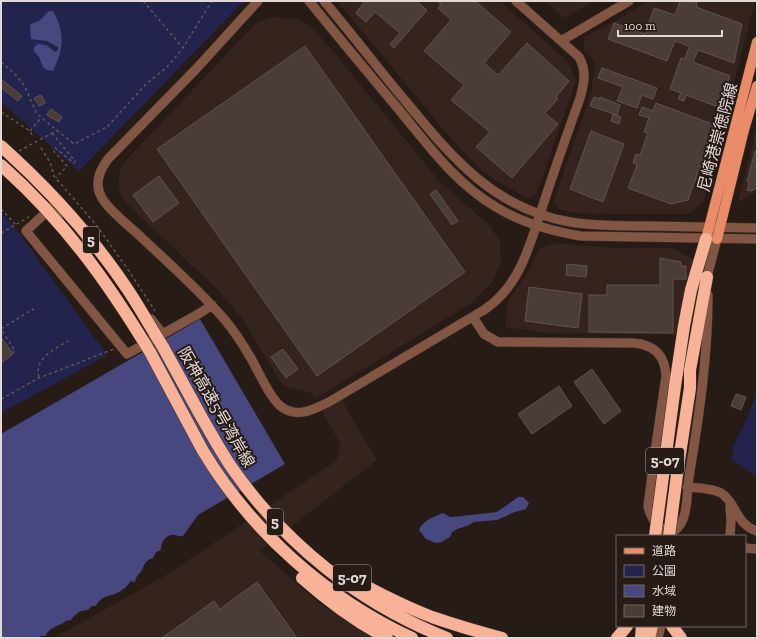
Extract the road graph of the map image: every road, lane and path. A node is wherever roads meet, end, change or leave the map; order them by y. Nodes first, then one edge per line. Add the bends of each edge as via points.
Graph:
1 (143, 1) edge
2 (212, 1) edge
3 (258, 1) edge
4 (309, 1) edge
5 (324, 1) edge
6 (516, 1) edge
7 (629, 1) edge
8 (561, 41) junction
9 (757, 42) edge
10 (183, 48) junction
11 (1, 62) edge
12 (757, 86) edge
13 (1, 112) edge
14 (41, 118) junction
15 (58, 130) junction
16 (30, 131) junction
17 (52, 133) junction
18 (32, 135) dead end
19 (1, 146) edge
20 (41, 148) dead end
21 (15, 153) dead end
22 (1, 165) edge
23 (56, 178) junction
24 (1, 209) edge
25 (540, 214) junction
26 (537, 226) junction
27 (720, 227) junction
28 (757, 228) edge
29 (1, 233) edge
30 (711, 235) junction
31 (757, 239) edge
32 (707, 277) junction
33 (212, 305) junction
34 (35, 310) dead end
35 (154, 311) dead end
36 (474, 317) junction
37 (1, 329) edge
38 (163, 334) junction
39 (70, 340) dead end
40 (121, 345) junction
41 (12, 353) dead end
42 (39, 378) junction
43 (682, 387) junction
44 (1, 399) edge
45 (204, 451) junction
46 (665, 463) junction
47 (687, 487) junction
48 (730, 503) junction
49 (280, 527) junction
50 (757, 531) edge
51 (665, 534) edge
52 (648, 535) edge
53 (730, 535) edge
54 (746, 548) edge
55 (757, 549) edge
56 (626, 627) edge
57 (642, 627) edge
58 (652, 627) edge
59 (661, 627) edge
60 (673, 627) edge
61 (674, 627) edge
62 (387, 638) edge
63 (412, 638) edge
64 (447, 638) edge
65 (502, 638) edge
66 (617, 638) edge
67 (641, 638) edge
68 (649, 638) edge
69 (658, 638) edge
70 (673, 638) edge
71 (681, 638) edge

1 - 10 path
2 - 10 path
3 - 33 street via 108,159 98,180 98,189 108,207
4 - 26 street via 456,176 474,193 495,207
5 - 25 street via 440,143 465,169 503,197
6 - 8 street
7 - 8 street
8 - 25 street via 583,64 584,85
9 - 30 main road, 尼崎港崇徳院線
10 - 15 path via 107,127 74,144
11 - 14 path via 24,85 33,108
12 - 27 main road, 尼崎港崇徳院線
13 - 16 path
14 - 15 path
14 - 16 path
15 - 17 path
16 - 18 path
17 - 21 path
17 - 23 path via 75,161 74,163 55,148 53,150 67,166
19 - 49 highway, 阪神高速5号湾岸線 / 5, bridge via 67,211 116,273 159,341 228,462
20 - 23 path
22 - 45 highway, 阪神高速5号湾岸線 / 5, bridge via 54,217 121,304
23 - 35 path via 97,226
24 - 29 path via 15,226
25 - 26 street
25 - 30 street via 570,222
26 - 30 street via 581,236
26 - 36 street via 516,276 495,302
27 - 28 street
27 - 30 main road, 尼崎港崇徳院線
30 - 31 street
30 - 32 street
30 - 43 highway, 5-07 via 691,290 684,326
32 - 43 highway, 5-07 via 690,370
32 - 47 street via 708,320 699,410
33 - 36 street via 236,334 276,403 296,413 304,413 328,402
33 - 38 street
34 - 37 path
36 - 51 street via 484,334 498,342 634,343 643,344 658,353 666,367 666,376 648,506 654,522
37 - 41 path via 15,351
38 - 40 street via 127,354
38 - 40 street via 54,205 26,231
39 - 42 path via 41,360 37,372
40 - 42 path
42 - 44 path
43 - 46 highway, 5-07, bridge
43 - 51 highway, 5-07, bridge
45 - 62 highway, 5-07 via 216,478 263,539 333,605
45 - 63 highway, 阪神高速5号湾岸線 / 5 via 251,516 310,575 378,621
46 - 51 highway, 5-07, bridge
46 - 52 highway, 5-07, bridge
47 - 48 street via 720,492
47 - 51 street via 683,519 677,528
48 - 50 street via 738,517
48 - 53 street
49 - 64 highway, 阪神高速5号湾岸線 / 5 via 320,564 364,595 407,620
49 - 65 highway, 5-07 via 321,559 362,584 431,617
54 - 55 street
56 - 66 highway
57 - 67 highway
58 - 68 highway
59 - 69 street
60 - 70 street
61 - 71 highway, bridge

